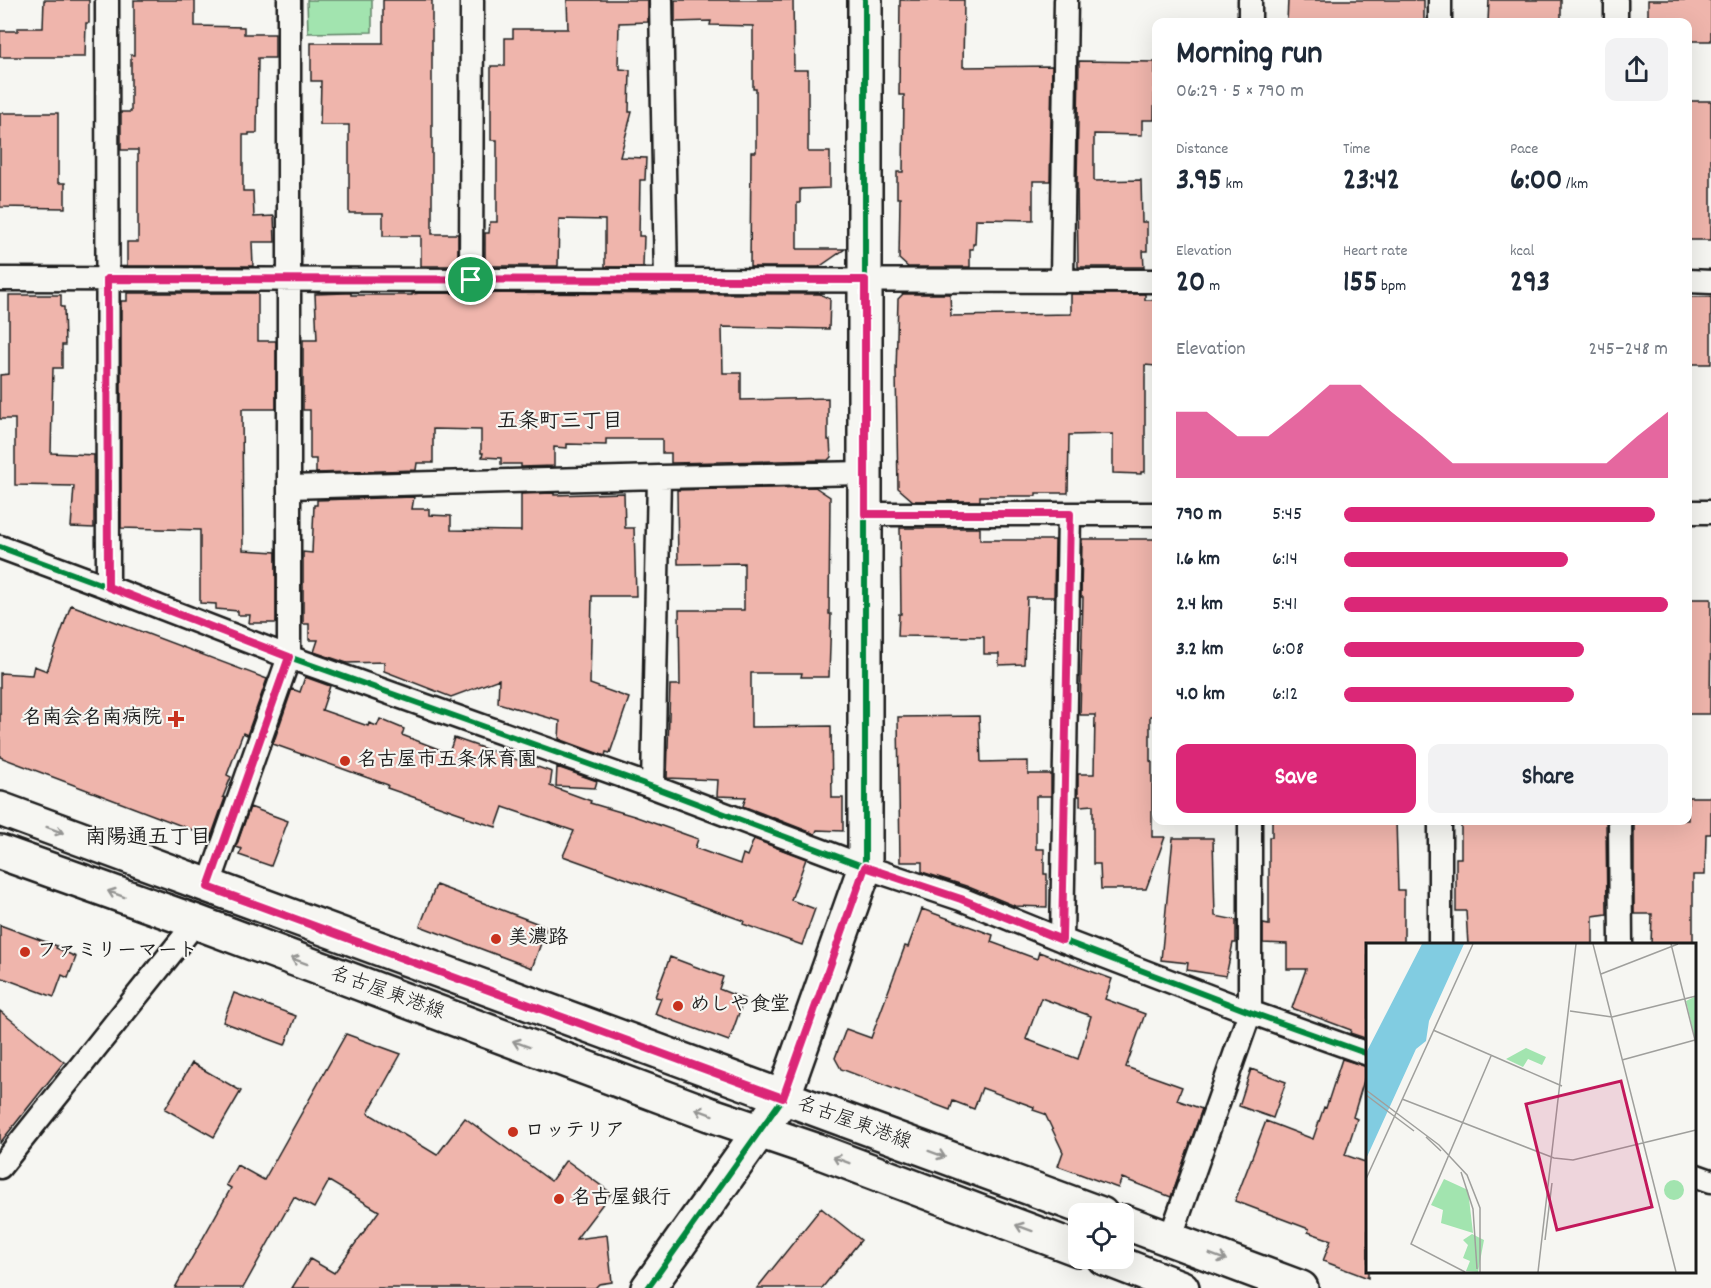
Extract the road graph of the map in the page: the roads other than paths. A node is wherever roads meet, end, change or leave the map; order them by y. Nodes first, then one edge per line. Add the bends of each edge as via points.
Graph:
1 (107, 0) edge
2 (289, 0) edge
3 (472, 0) edge
4 (661, 0) edge
5 (865, 0) edge
6 (1066, 0) edge
7 (1250, 0) edge
8 (1440, 0) edge
9 (1616, 0) edge
10 (1250, 18) edge
11 (1440, 18) edge
12 (1616, 18) edge
13 (0, 279) edge
14 (107, 279) junction
15 (289, 280) junction
16 (471, 280) junction
17 (666, 280) junction
18 (865, 280) junction
19 (1062, 280) junction
20 (1152, 280) edge
21 (1692, 282) edge
22 (1711, 282) edge
23 (865, 473) junction
24 (659, 477) junction
25 (289, 487) junction
26 (1692, 512) edge
27 (1711, 512) edge
28 (865, 514) junction
29 (1070, 514) junction
30 (1152, 514) edge
31 (0, 547) edge
32 (108, 587) junction
33 (289, 657) junction
34 (653, 788) junction
35 (0, 809) edge
36 (1250, 825) edge
37 (1440, 825) edge
38 (1620, 825) edge
39 (0, 852) edge
40 (865, 867) junction
41 (208, 887) junction
42 (196, 922) junction
43 (1062, 940) junction
44 (1440, 943) edge
45 (1621, 943) edge
46 (1250, 1012) junction
47 (1366, 1053) edge
48 (783, 1098) junction
49 (759, 1131) junction
50 (0, 1167) edge
51 (1696, 1175) edge
52 (1711, 1181) edge
53 (1071, 1203) edge
54 (1134, 1226) edge
55 (1170, 1239) junction
56 (1068, 1245) edge
57 (1133, 1269) edge
58 (648, 1288) edge
59 (1182, 1288) edge
60 (1301, 1288) edge

1 - 14 street
2 - 15 street
3 - 16 street
4 - 17 street
5 - 18 main road
6 - 19 street
7 - 10 street
8 - 11 street
9 - 12 street
13 - 14 street
14 - 15 street
14 - 32 street
15 - 16 street
15 - 25 street
16 - 17 street
17 - 18 street
18 - 19 street
18 - 23 main road
19 - 20 street
21 - 22 street
23 - 24 street
23 - 28 main road
24 - 25 street
24 - 34 street
25 - 33 street
26 - 27 street
28 - 29 street
28 - 40 main road
29 - 30 street
29 - 43 street
31 - 32 street
32 - 33 street
33 - 34 street
33 - 41 street
34 - 40 street
35 -> 41 main road, 名古屋東港線
36 - 46 street
37 - 44 street
38 - 45 street
42 -> 39 main road, 名古屋東港線
40 - 43 street via 961,899
40 - 48 main road
41 - 48 main road, 名古屋東港線
49 -> 42 main road, 名古屋東港線
42 - 50 street
43 - 46 street
46 - 47 street
46 - 55 street
48 - 49 main road
48 -> 53 main road, 名古屋東港線
56 -> 49 main road, 名古屋東港線
49 - 58 main road
51 - 52 street
54 - 55 main road
55 -> 60 main road
57 - 59 main road

